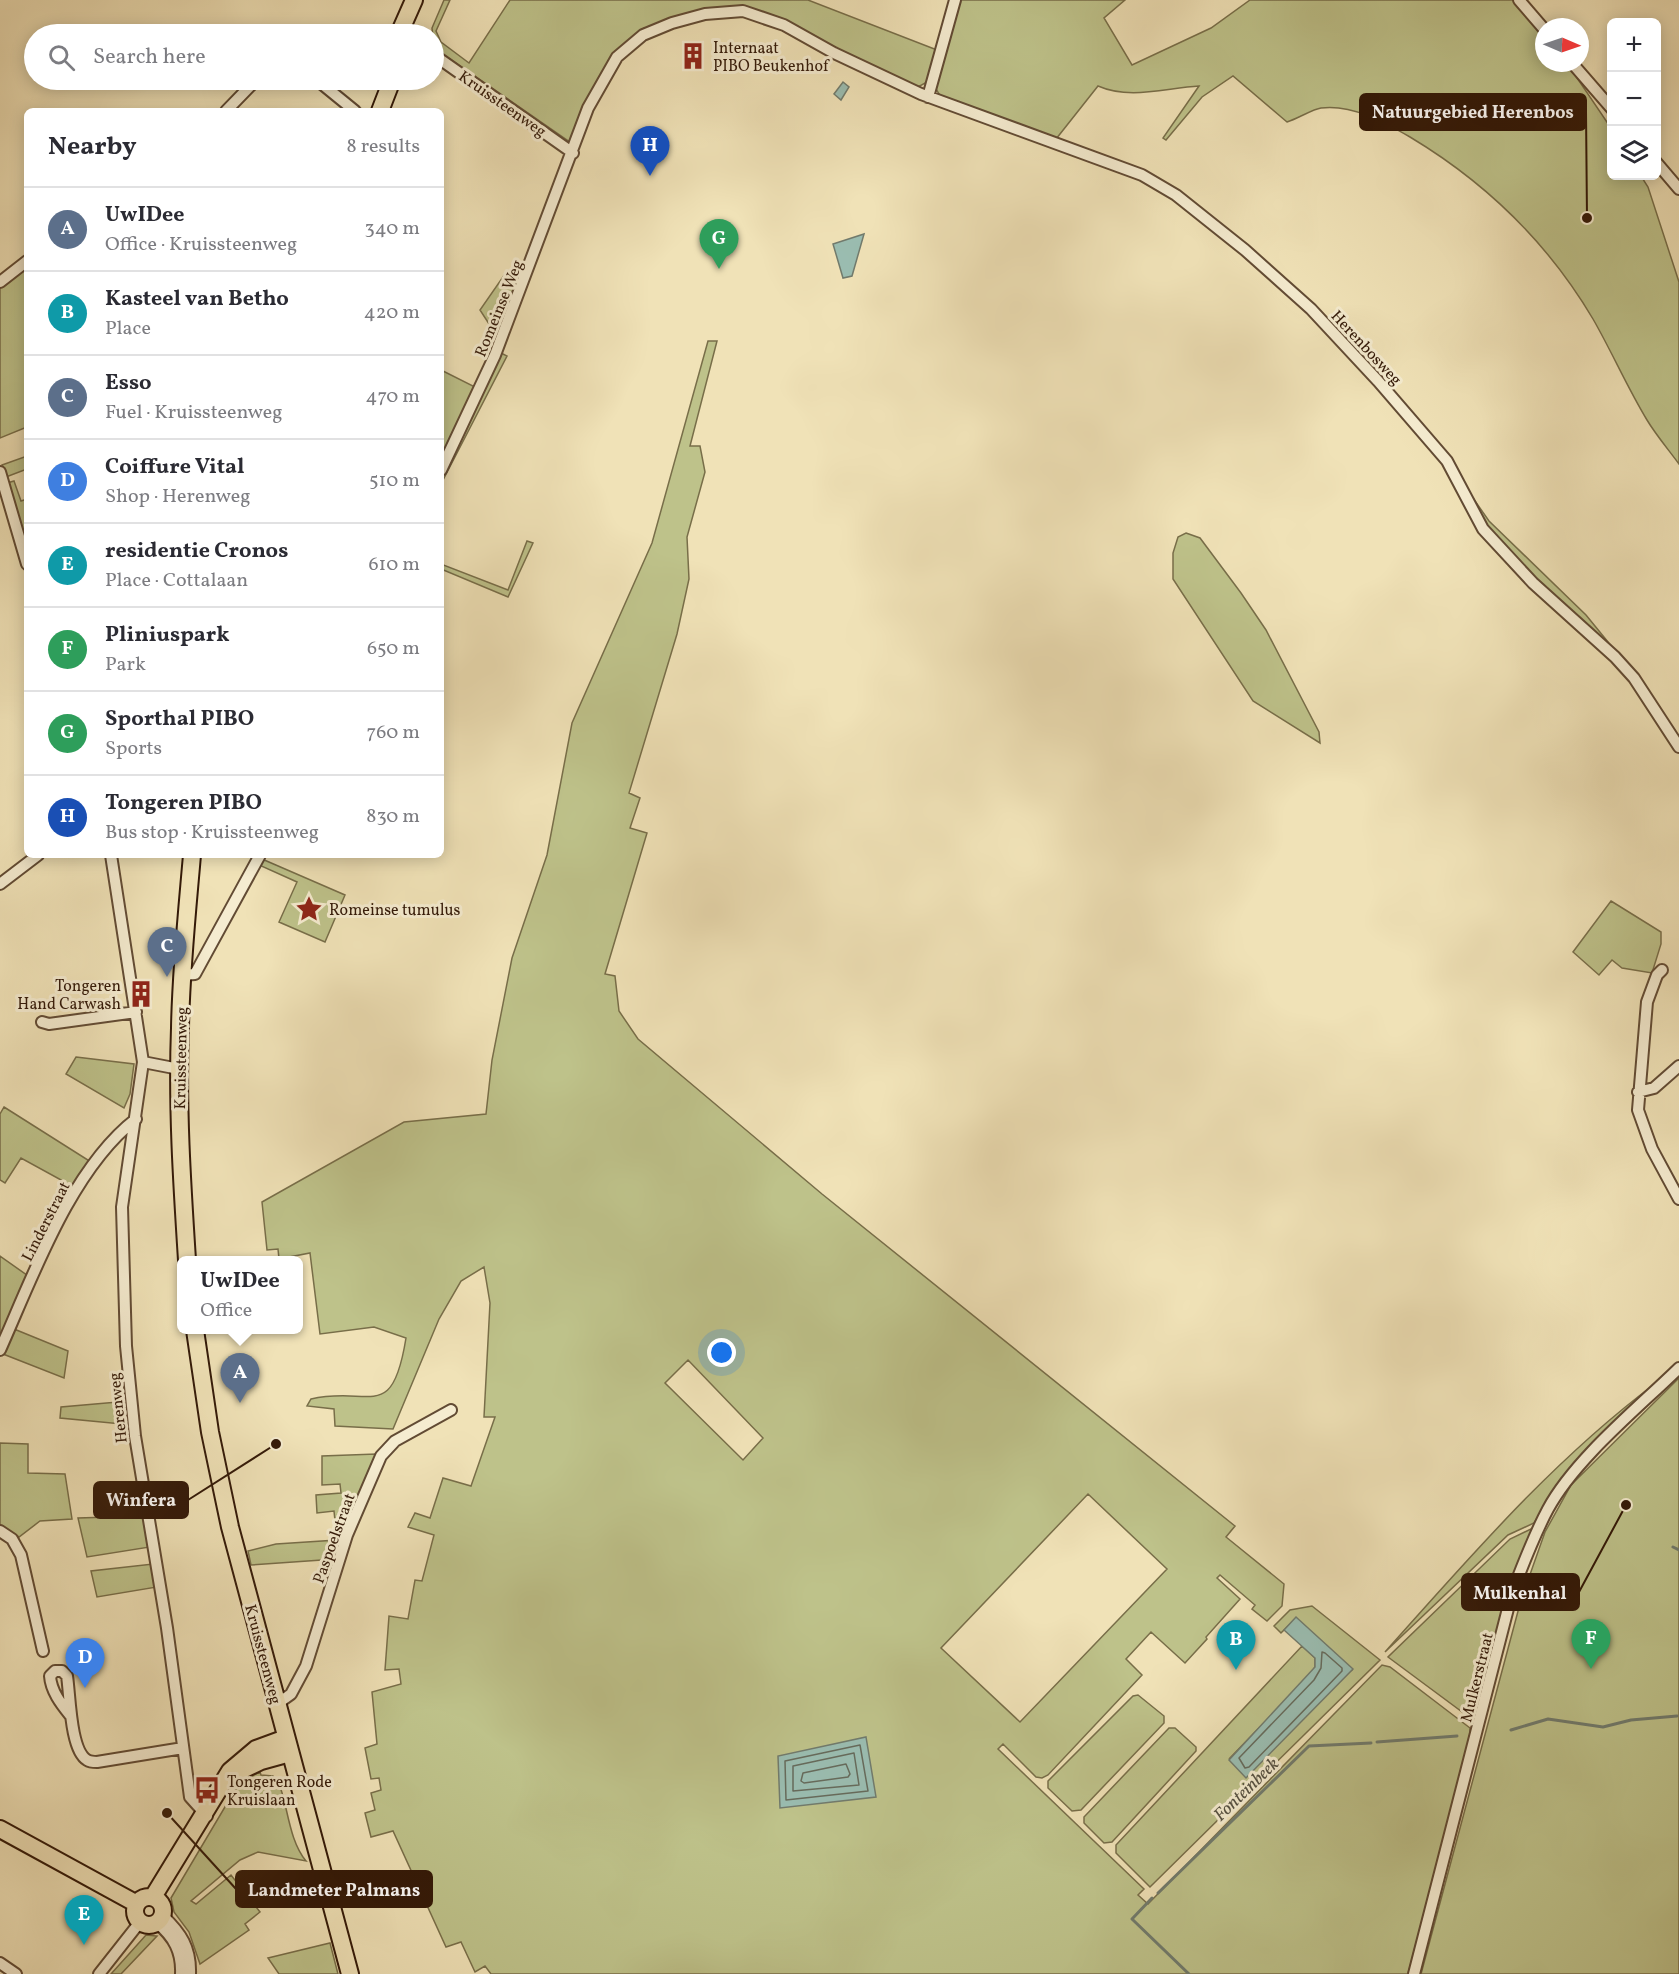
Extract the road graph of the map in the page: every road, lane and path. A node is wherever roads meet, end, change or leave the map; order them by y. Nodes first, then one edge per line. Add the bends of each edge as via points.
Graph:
1 (414, 0) edge
2 (423, 0) edge
3 (955, 0) edge
4 (1519, 0) edge
5 (1535, 19) edge
6 (406, 24) edge
7 (408, 24) edge
8 (444, 62) edge
9 (1580, 72) edge
10 (246, 90) edge
11 (329, 90) edge
12 (376, 90) edge
13 (388, 90) edge
14 (928, 97) junction
15 (1607, 104) edge
16 (229, 108) edge
17 (351, 108) edge
18 (370, 108) edge
19 (381, 108) edge
20 (573, 153) junction
21 (1661, 168) edge
22 (1679, 189) edge
23 (24, 263) edge
24 (0, 282) edge
25 (444, 464) edge
26 (0, 472) edge
27 (24, 554) edge
28 (1679, 747) edge
29 (34, 858) edge
30 (111, 858) edge
31 (192, 858) edge
32 (258, 858) edge
33 (0, 884) edge
34 (1662, 970) dead end
35 (182, 975) junction
36 (136, 1012) junction
37 (42, 1022) dead end
38 (144, 1062) junction
39 (1679, 1066) edge
40 (179, 1069) junction
41 (1638, 1092) junction
42 (136, 1119) junction
43 (1679, 1199) edge
44 (188, 1256) edge
45 (196, 1334) edge
46 (0, 1350) edge
47 (1679, 1368) edge
48 (451, 1410) dead end
49 (0, 1531) edge
50 (43, 1651) dead end
51 (277, 1704) junction
52 (70, 1715) dead end
53 (288, 1745) junction
54 (183, 1748) junction
55 (206, 1816) junction
56 (0, 1829) edge
57 (137, 1904) junction
58 (159, 1910) junction
59 (140, 1922) junction
60 (0, 1963) edge
61 (16, 1974) edge
62 (99, 1974) edge
63 (181, 1974) edge
64 (190, 1974) edge
65 (350, 1974) edge
66 (1414, 1974) edge

1 - 6 main road
2 - 7 main road
3 - 14 street
4 - 5 street
8 - 20 street, Kruissteenweg
9 - 15 street
10 - 16 street
11 - 17 street
12 - 18 main road
13 - 19 main road
14 - 20 street, Herenbosweg via 760,15 743,11 705,14 643,35 617,57 588,108
14 - 28 street, Herenbosweg via 1142,175 1176,195 1245,250 1311,309 1435,445 1483,529 1533,583 1634,678
20 - 25 street, Romeinse Weg via 495,355
21 - 22 street
23 - 24 street
26 - 27 street
29 - 33 street
30 - 36 street, Herenweg
31 - 35 main road, Kruissteenweg
32 - 35 street via 195,974
34 - 41 street via 1647,1002
35 - 40 main road, Kruissteenweg
36 - 37 street
36 - 38 street, Herenweg
38 - 40 street
38 - 42 street, Herenweg
39 - 41 street via 1653,1088
40 - 44 main road, Kruissteenweg
41 - 43 street via 1638,1110 1652,1149
42 - 46 street, Linderstraat via 103,1153 76,1190
42 - 54 street, Herenweg via 122,1207 126,1346 135,1436
45 - 51 main road, Kruissteenweg via 210,1432 230,1527
47 - 66 street, Mulkerstraat via 1566,1483 1549,1508 1525,1560 1512,1593
48 - 51 street, Paspoelstraat via 395,1441 381,1456 347,1535 306,1666 291,1694
49 - 50 street via 12,1539 21,1555
51 - 53 main road, Kruissteenweg
52 - 54 street via 87,1760 97,1762
53 - 55 main road via 241,1770
53 - 65 main road, Kruissteenweg
54 - 55 street, Herenweg via 190,1797
55 - 58 main road
56 - 57 main road
57 - 58 main road via 146,1897
57 - 59 main road via 135,1914
58 - 59 main road via 148,1926
58 - 63 street via 181,1959
58 - 64 street via 183,1939
59 - 62 street
60 - 61 street

